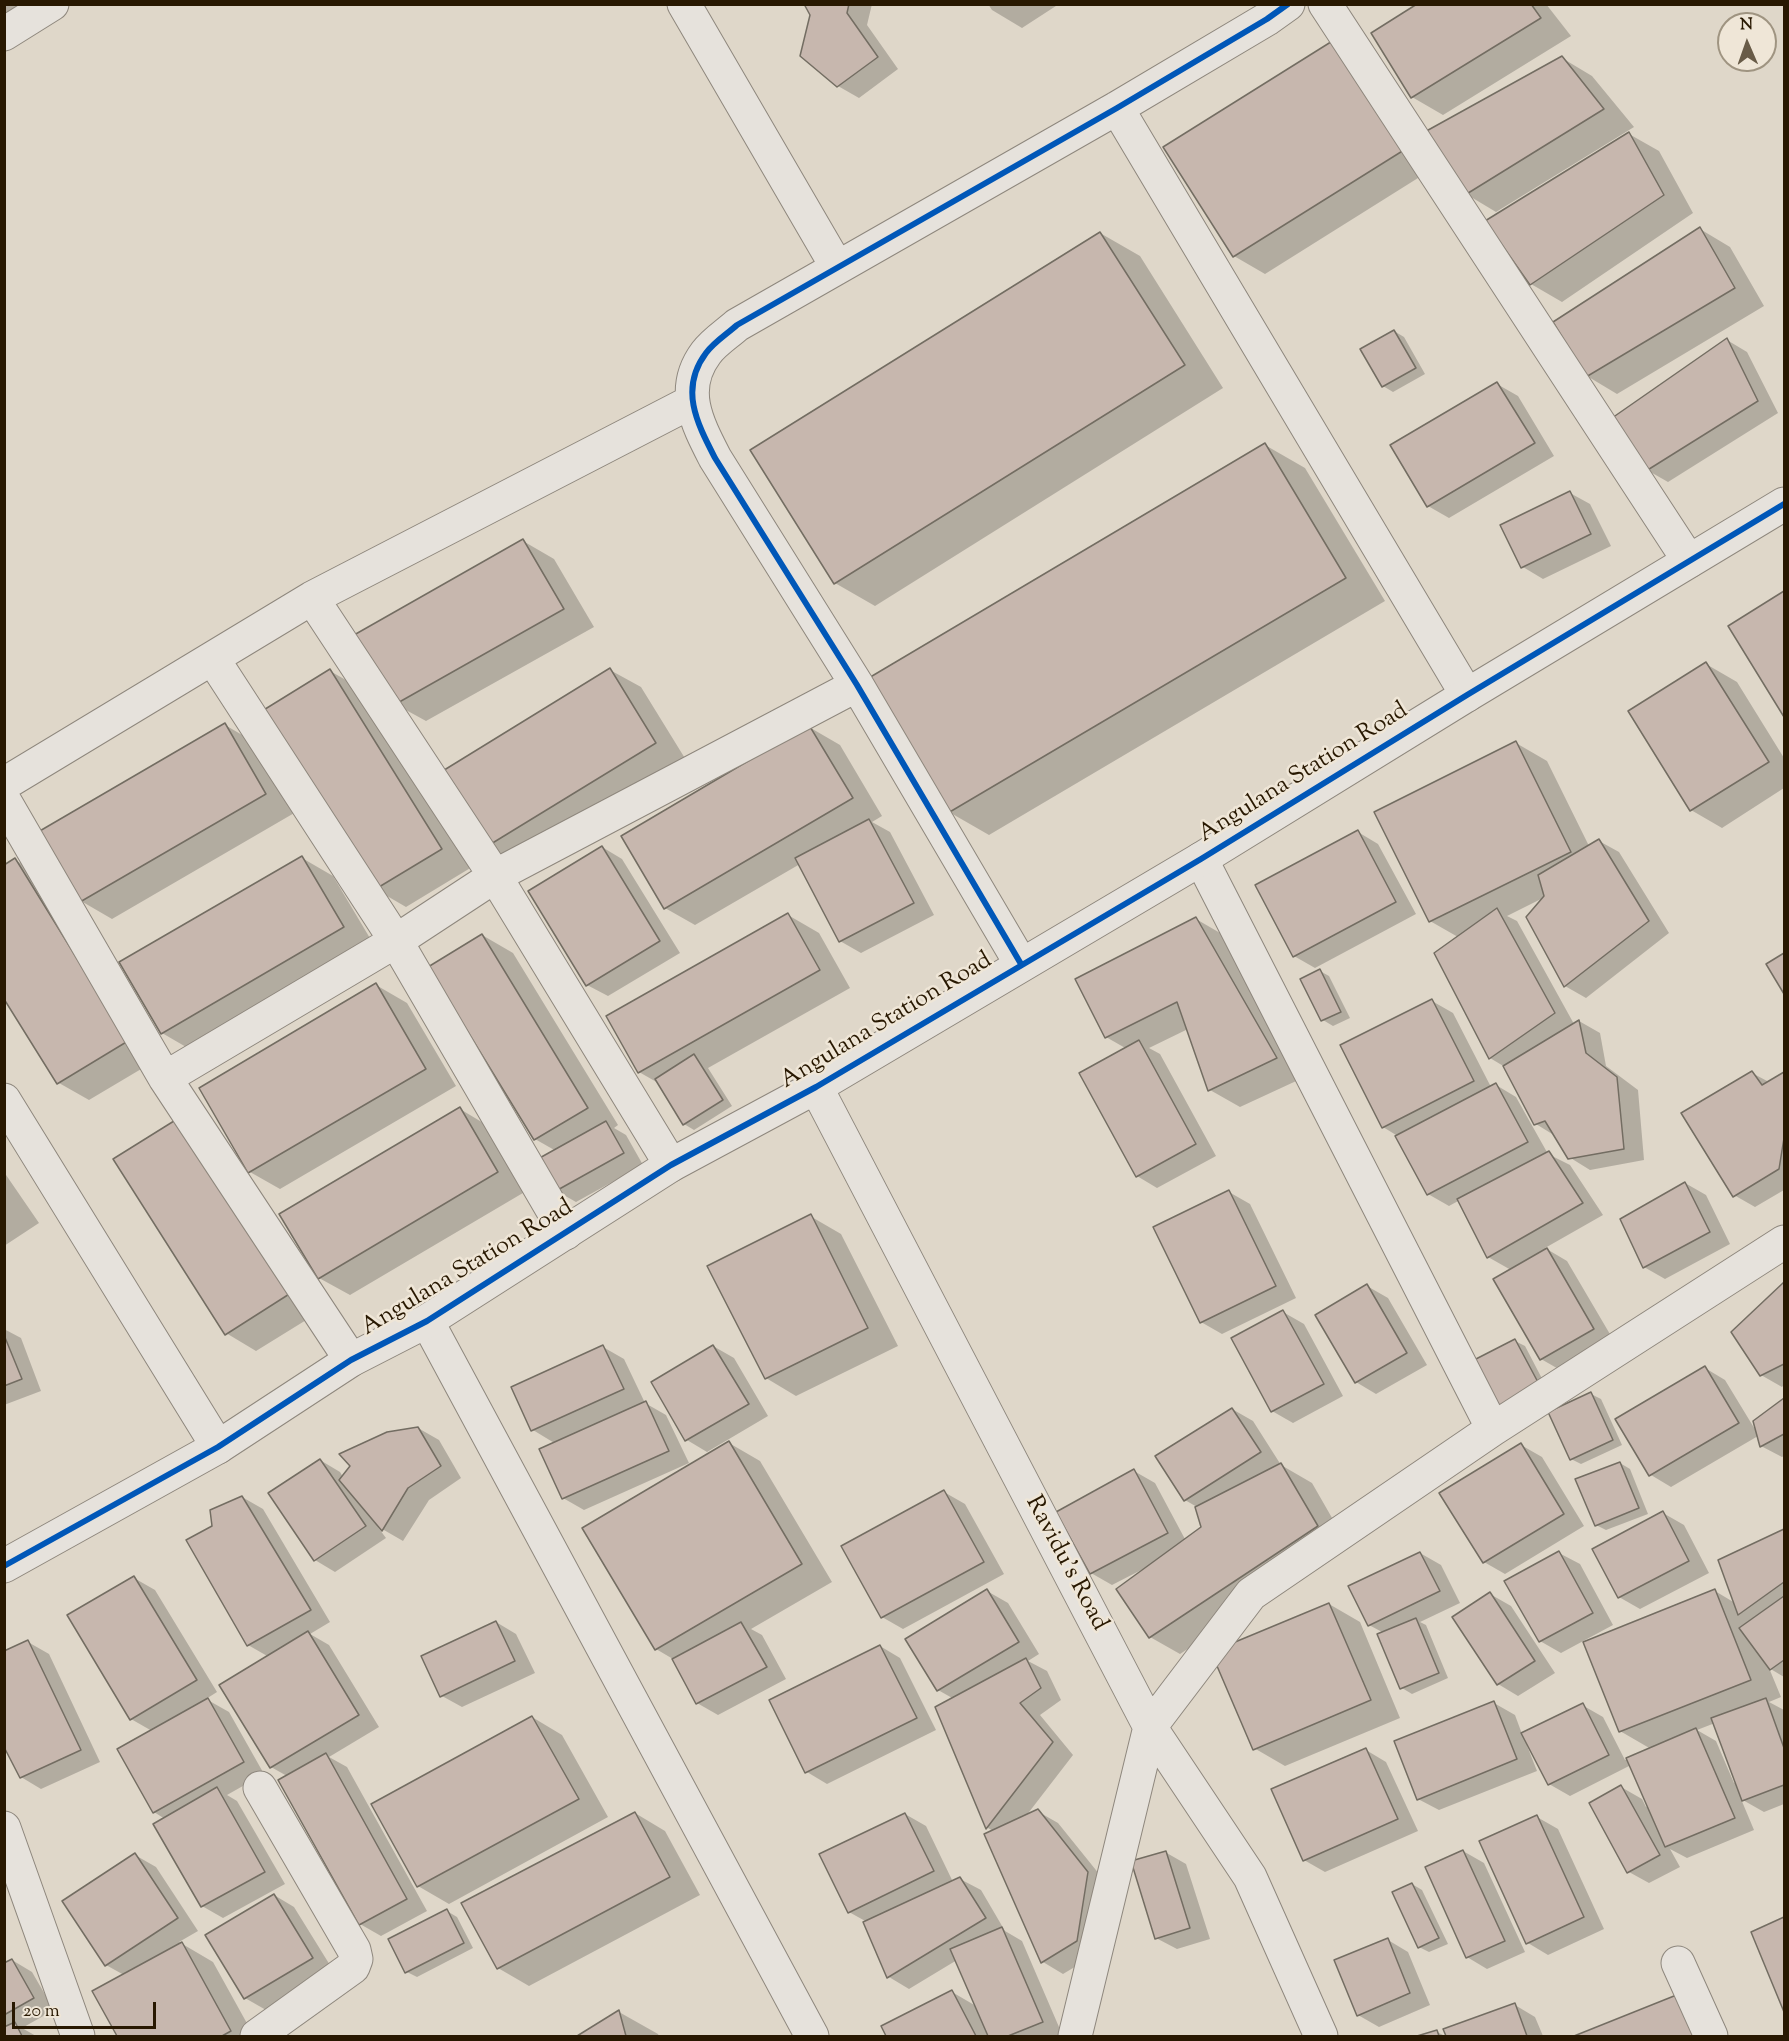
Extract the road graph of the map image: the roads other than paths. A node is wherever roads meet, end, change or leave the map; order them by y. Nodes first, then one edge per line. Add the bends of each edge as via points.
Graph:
1 (52, 4) edge
2 (684, 4) edge
3 (1325, 4) edge
4 (1271, 10) edge
5 (4, 34) edge
6 (1118, 108) junction
7 (837, 267) junction
8 (691, 402) junction
9 (1785, 504) edge
10 (1689, 561) junction
11 (312, 598) junction
12 (213, 659) junction
13 (856, 685) junction
14 (1467, 695) junction
15 (4, 784) edge
16 (4, 800) edge
17 (1201, 859) junction
18 (495, 876) junction
19 (396, 940) junction
20 (1021, 964) junction
21 (165, 1078) junction
22 (816, 1087) junction
23 (4, 1100) edge
24 (671, 1165) junction
25 (566, 1233) junction
26 (1785, 1242) edge
27 (427, 1321) junction
28 (351, 1360) junction
29 (1492, 1429) junction
30 (218, 1447) junction
31 (4, 1566) edge
32 (1150, 1727) junction
33 (260, 1788) dead end
34 (4, 1828) edge
35 (1678, 1962) dead end
36 (78, 2037) edge
37 (257, 2037) edge
38 (812, 2037) edge
39 (1075, 2037) edge
40 (1322, 2037) edge
41 (1711, 2037) edge

1 - 5 street
2 - 7 street
3 - 10 street
4 - 6 street
6 - 7 street
6 - 14 street
7 - 8 street via 737,325 706,352 694,374
8 - 11 street
8 - 13 street via 715,458
9 - 10 street, Angulana Station Road
10 - 14 street, Angulana Station Road
11 - 12 street
11 - 18 street
12 - 15 street
12 - 19 street
13 - 18 street
13 - 20 street
14 - 17 street, Angulana Station Road
16 - 21 street
17 - 20 street, Angulana Station Road
17 - 29 street
18 - 19 street
18 - 24 street
19 - 21 street
19 - 25 street
20 - 22 street, Angulana Station Road
21 - 28 street
22 - 24 street, Angulana Station Road
22 - 32 street, Ravidu's Road
23 - 30 street
24 - 25 street, Angulana Station Road
25 - 27 street, Angulana Station Road
26 - 29 street
27 - 28 street, Angulana Station Road
27 - 38 street
28 - 30 street, Angulana Station Road
29 - 32 street via 1251,1594
30 - 31 street, Angulana Station Road
32 - 39 street
32 - 40 street, Ravidu's Road via 1250,1877
33 - 37 street via 356,1959 353,1966
34 - 36 street
35 - 41 street

